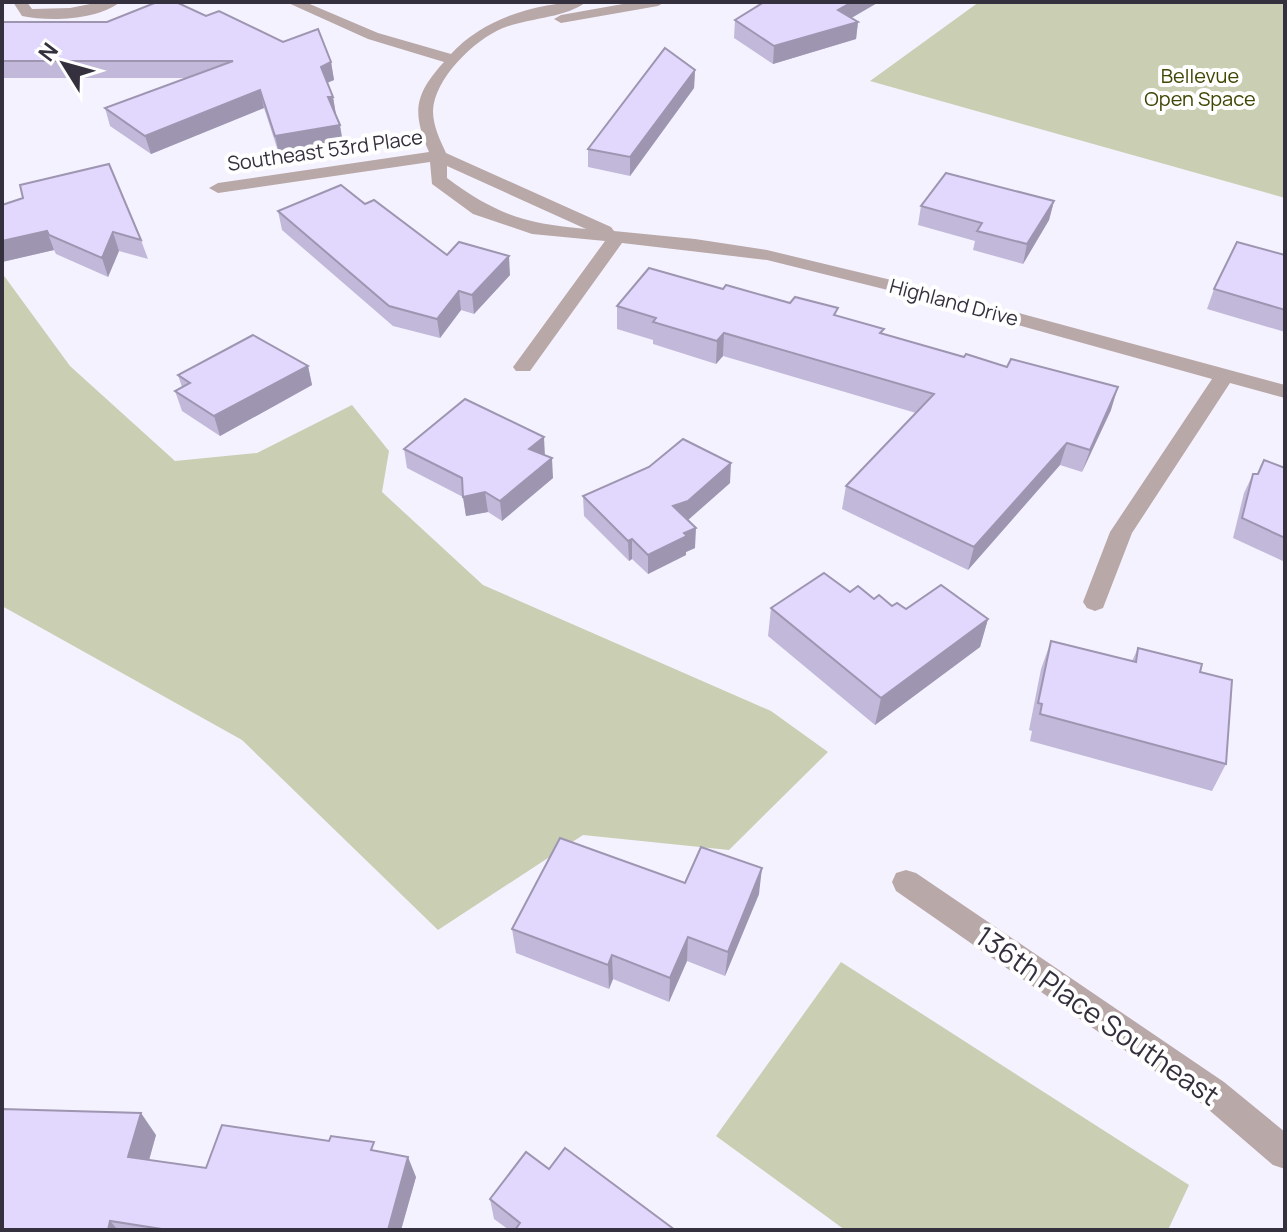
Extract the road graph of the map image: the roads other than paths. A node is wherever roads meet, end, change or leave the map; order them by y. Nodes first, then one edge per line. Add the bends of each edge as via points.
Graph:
1 (20, 2) edge
2 (113, 2) edge
3 (293, 2) edge
4 (579, 2) edge
5 (658, 2) edge
6 (454, 60) junction
7 (439, 156) junction
8 (218, 188) dead end
9 (617, 237) junction
10 (523, 367) dead end
11 (1225, 375) junction
12 (1285, 392) edge
13 (1095, 602) dead end
14 (906, 882) dead end
15 (1285, 1153) edge

1 - 2 street via 27,13 60,16
3 - 6 street via 373,36
4 - 6 street, Highland Drive via 497,25 473,39
5 - 6 street via 547,22
6 - 7 street, Highland Drive via 427,97 426,125
7 - 8 street, Southeast 53rd Place
7 - 9 street, Highland Drive
7 - 9 street, Highland Drive via 438,180 479,210 538,230
9 - 10 street
9 - 11 street, Highland Drive via 767,255
11 - 12 street, Highland Drive
11 - 13 street via 1121,532
14 - 15 street, 136th Place Southeast via 1213,1093

